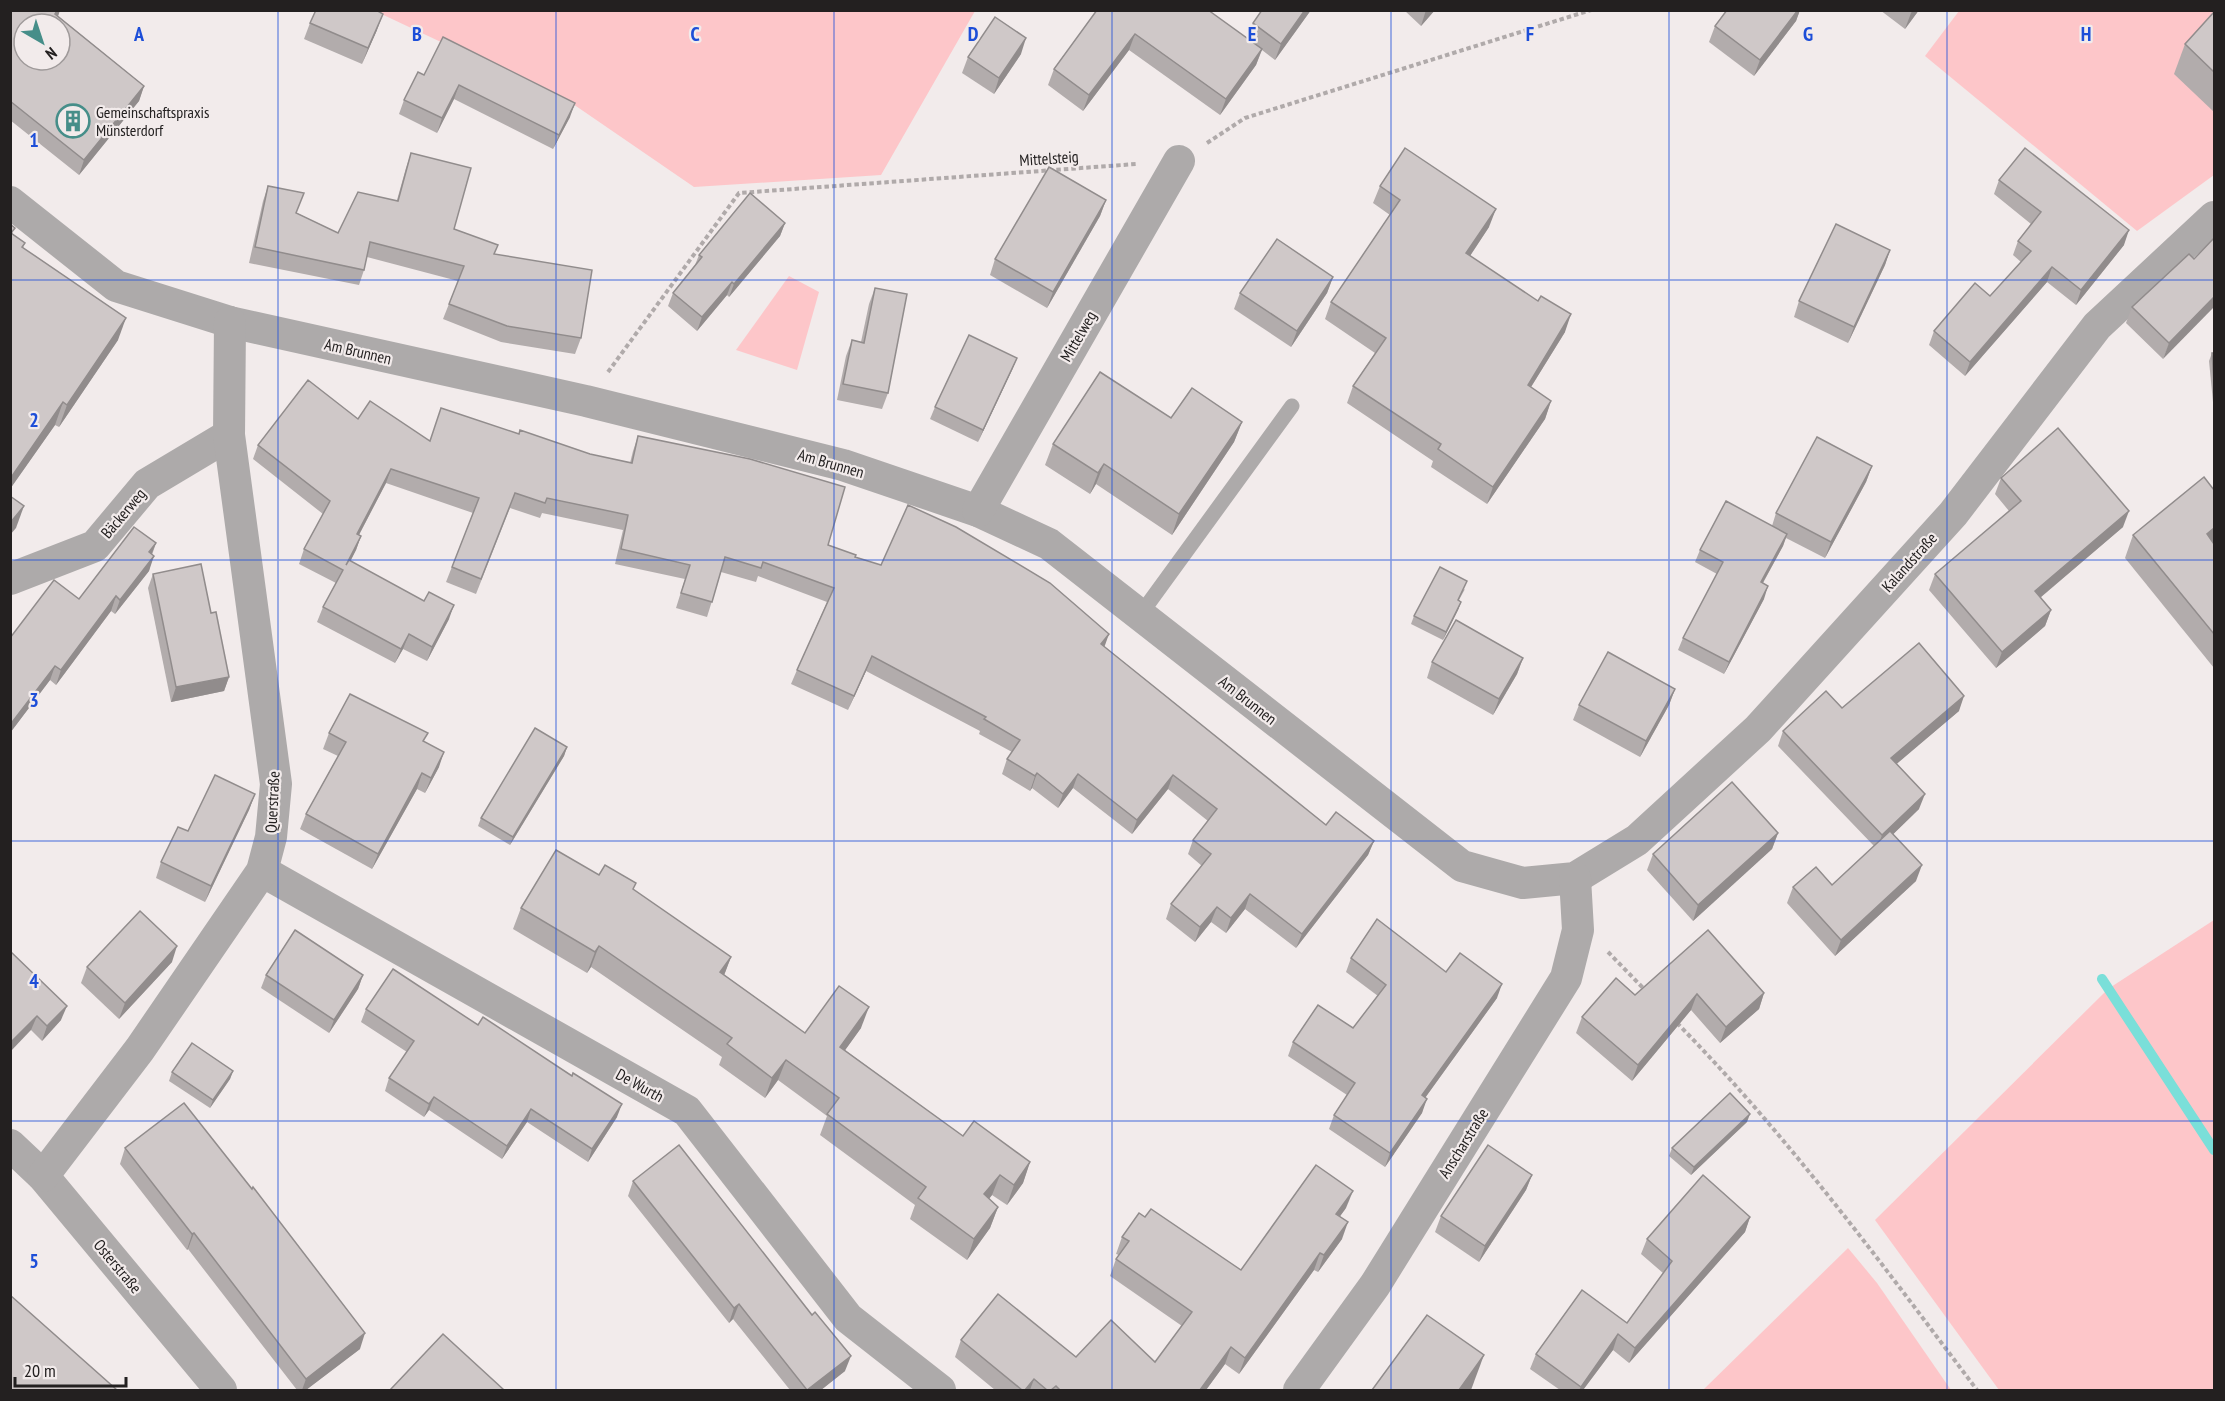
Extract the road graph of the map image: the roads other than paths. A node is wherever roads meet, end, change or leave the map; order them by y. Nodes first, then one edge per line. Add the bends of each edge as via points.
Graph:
1 (1179, 161) road end
2 (10, 202) edge
3 (2214, 217) edge
4 (230, 322) junction
5 (1292, 406) dead end
6 (230, 435) junction
7 (978, 511) junction
8 (10, 579) edge
9 (1140, 615) junction
10 (262, 871) junction
11 (1575, 878) junction
12 (10, 1145) edge
13 (43, 1176) junction
14 (221, 1390) edge
15 (940, 1390) edge
16 (1299, 1390) edge

1 - 7 street, Mittelweg
2 - 4 street, Am Brunnen via 116,286
3 - 11 street, Kalandstraße via 2097,326 1953,514 1758,729 1638,840
4 - 6 street, Querstraße
4 - 7 street, Am Brunnen via 586,401 843,465
5 - 9 lane
6 - 8 street, Bäckerweg via 147,484 95,546
6 - 10 street, Querstraße via 276,784 271,837
7 - 9 street, Am Brunnen via 1049,544
9 - 11 street, Am Brunnen via 1462,866 1523,883
10 - 13 street, Querstraße via 140,1049
10 - 15 street, De Wurth via 687,1111 848,1318
11 - 16 street, Anscharstraße via 1578,930 1566,978 1375,1285
12 - 13 street, Osterstraße
13 - 14 street, Osterstraße

